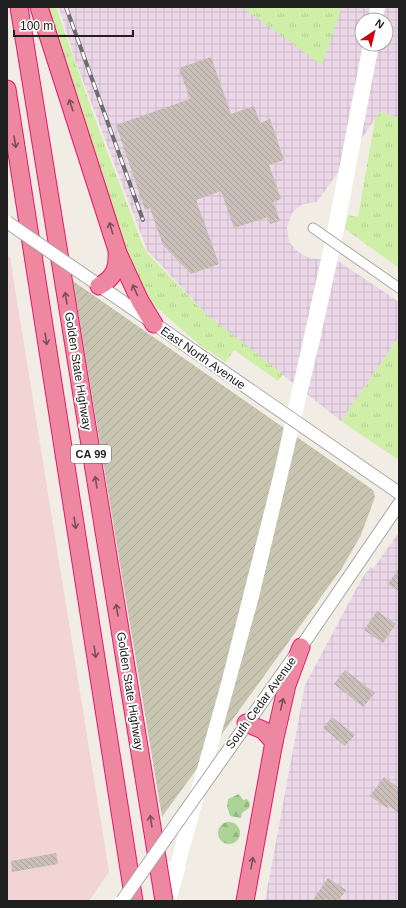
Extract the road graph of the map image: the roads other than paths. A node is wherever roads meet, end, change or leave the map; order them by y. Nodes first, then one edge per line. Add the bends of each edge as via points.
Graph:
1 (19, 7) edge
2 (39, 7) edge
3 (7, 89) edge
4 (7, 222) edge
5 (313, 228) dead end
6 (117, 250) junction
7 (99, 286) junction
8 (399, 288) edge
9 (154, 324) junction
10 (399, 493) edge
11 (399, 504) edge
12 (301, 647) junction
13 (246, 723) junction
14 (274, 742) junction
15 (122, 901) edge
16 (134, 901) edge
17 (164, 901) edge
18 (245, 901) edge

17 -> 1 highway, Golden State Highway / CA 99
6 -> 2 highway
3 -> 16 highway, CA 99
4 - 7 street, East North Avenue, bridge
5 - 8 street
6 - 7 highway via 118,264 114,274
9 -> 6 highway via 140,301
7 - 9 street, East North Avenue
9 - 10 street, East North Avenue
11 - 12 street, South Cedar Avenue
12 - 13 street, South Cedar Avenue
14 -> 12 highway via 287,685
13 - 14 highway via 263,730
13 - 15 street, South Cedar Avenue, bridge
18 -> 14 highway

